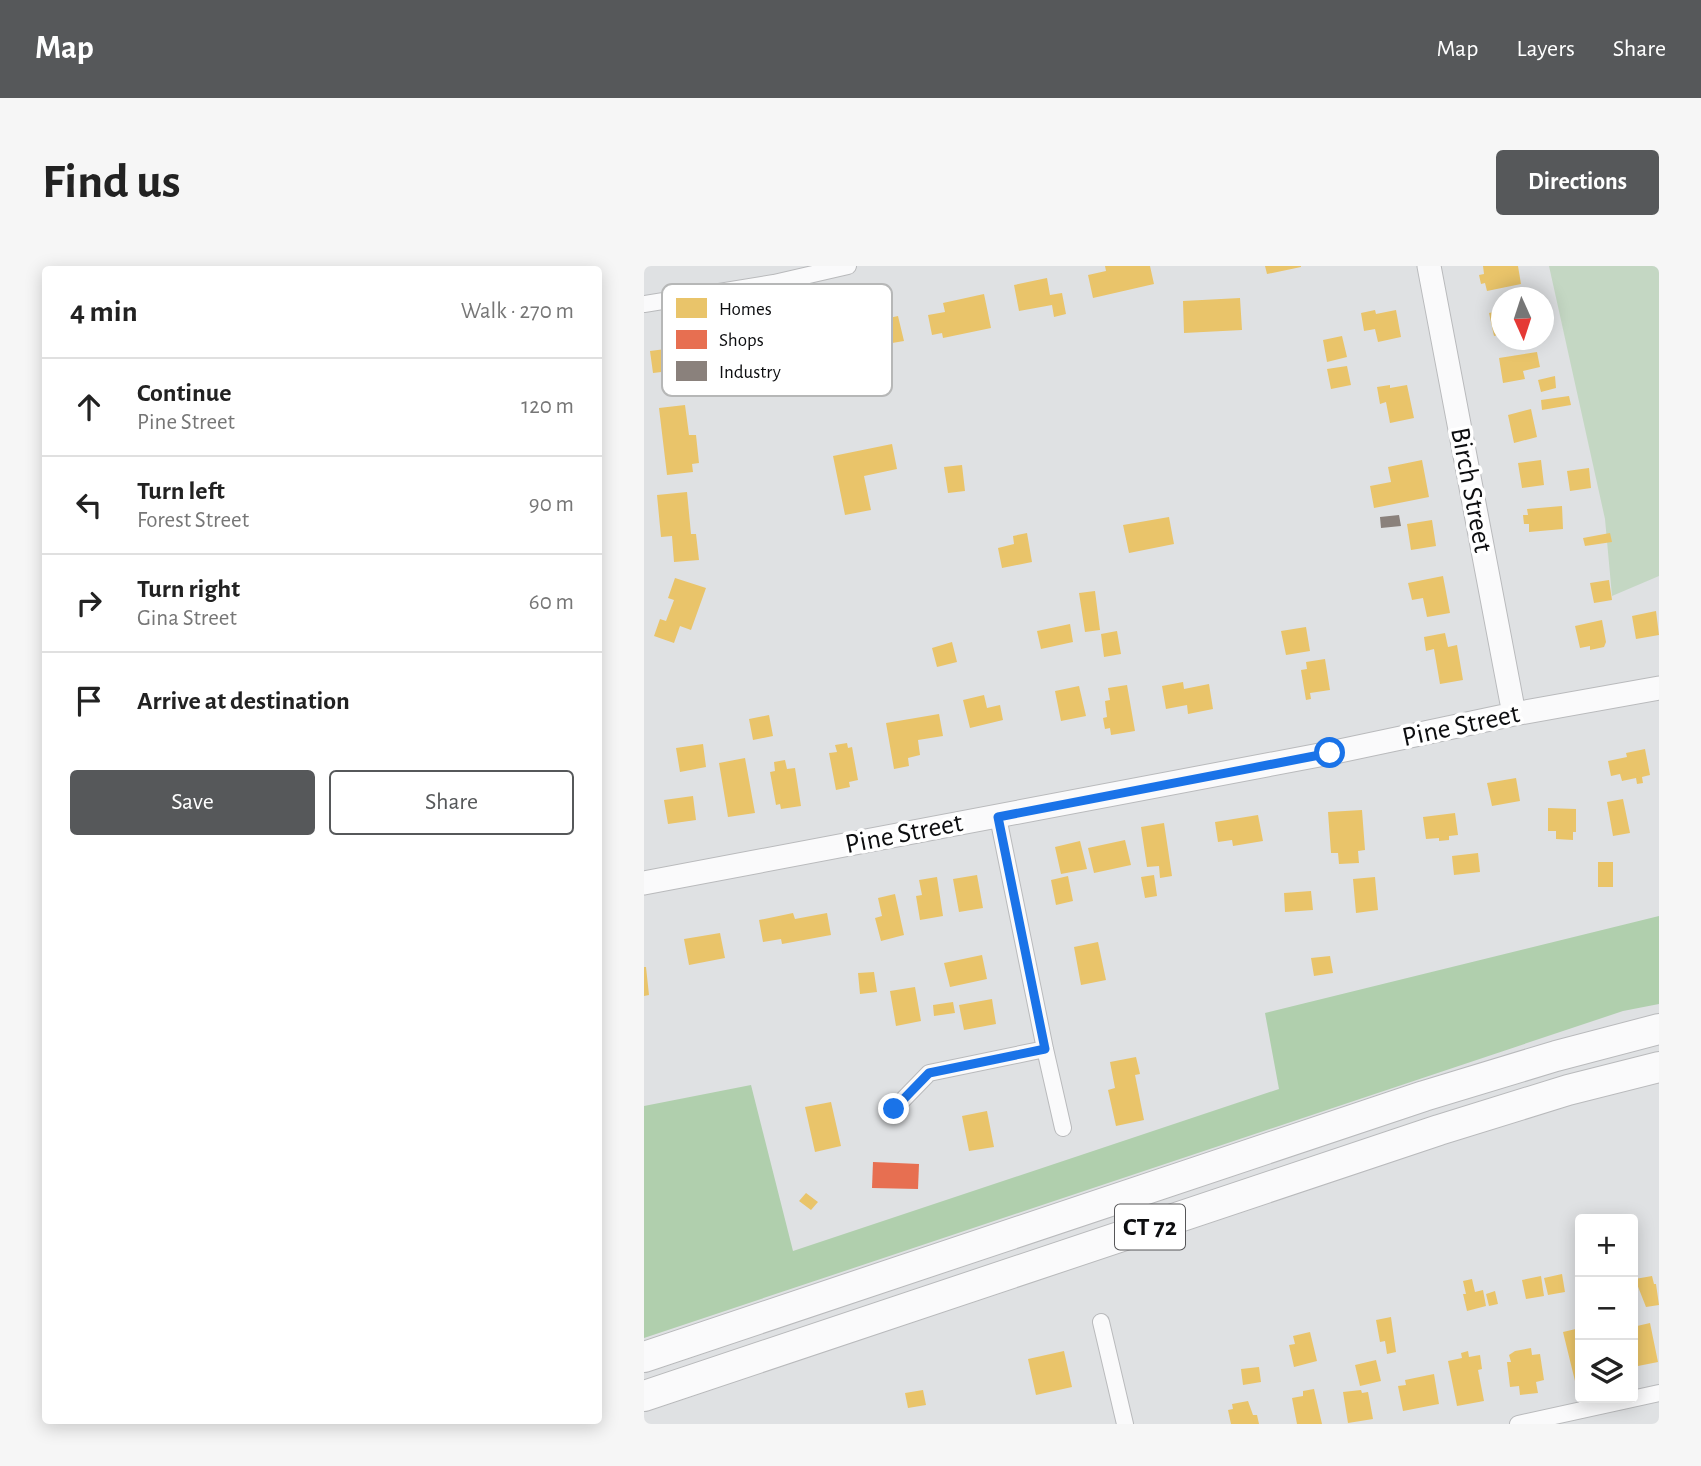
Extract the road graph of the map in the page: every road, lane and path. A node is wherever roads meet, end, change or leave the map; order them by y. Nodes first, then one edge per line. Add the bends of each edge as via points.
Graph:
1 (848, 266) edge
2 (1429, 266) edge
3 (768, 284) edge
4 (662, 301) edge
5 (644, 304) edge
6 (1659, 688) edge
7 (1514, 714) junction
8 (998, 817) junction
9 (644, 883) edge
10 (1659, 1029) edge
11 (1045, 1049) junction
12 (1659, 1067) edge
13 (894, 1109) dead end
14 (1063, 1128) dead end
15 (1101, 1322) dead end
16 (644, 1357) edge
17 (1659, 1393) edge
18 (644, 1396) edge
19 (1125, 1424) edge
20 (1518, 1424) edge

1 - 3 street
2 - 7 main road, Birch Street
4 - 5 street
6 - 7 main road, Pine Street
7 - 8 main road, Pine Street
8 - 9 main road, Pine Street
8 - 11 street
10 - 16 highway, CT 72 via 1424,1097
11 - 13 street via 929,1073
11 - 14 street
12 - 18 highway, CT 72 via 1439,1130
15 - 19 street
17 - 20 street

